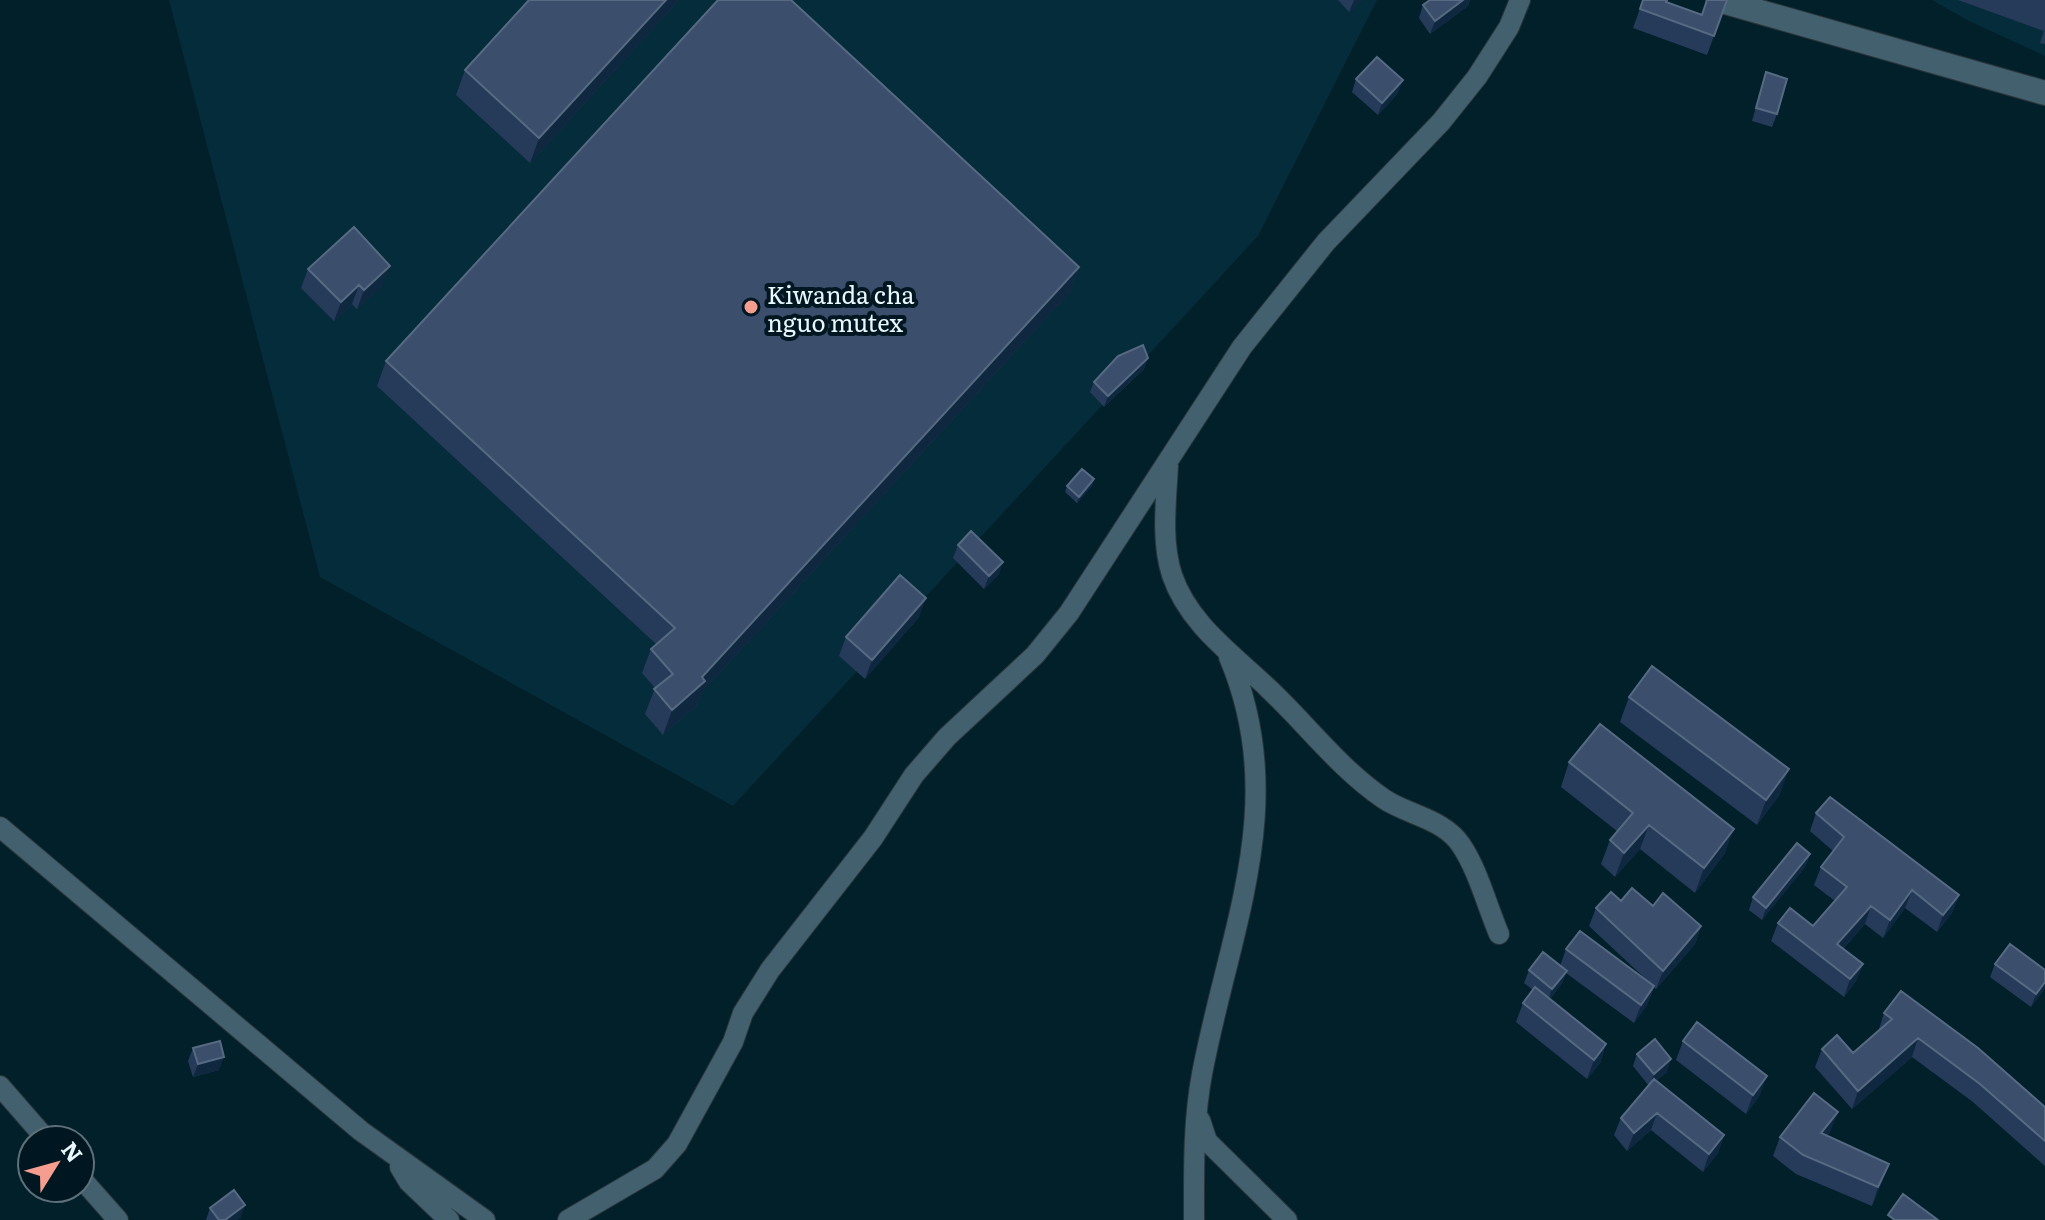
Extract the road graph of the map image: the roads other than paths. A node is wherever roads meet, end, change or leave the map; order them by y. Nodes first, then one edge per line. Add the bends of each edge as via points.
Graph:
1 (1520, 0) edge
2 (1718, 0) edge
3 (2045, 93) edge
4 (1168, 462) junction
5 (1227, 654) junction
6 (0, 827) edge
7 (1499, 934) dead end
8 (0, 1086) edge
9 (1197, 1104) junction
10 (33, 1124) edge
11 (390, 1151) junction
12 (96, 1195) edge
13 (118, 1220) edge
14 (449, 1220) edge
15 (485, 1220) edge
16 (568, 1220) edge
17 (1194, 1220) edge
18 (1287, 1220) edge

1 - 4 street via 1477,77 1272,307
2 - 3 street
4 - 5 street via 1166,547 1173,577
4 - 16 street via 1069,613 1035,655 914,775 849,870 770,970 692,1119 665,1159
5 - 7 street via 1271,690 1342,765 1385,800 1442,826 1461,845
5 - 9 street via 1247,710 1256,777 1255,839
6 - 11 street via 222,1017
8 - 10 street
9 - 17 street
9 - 18 street via 1207,1141
11 - 14 street via 409,1182
11 - 15 street
12 - 13 street

